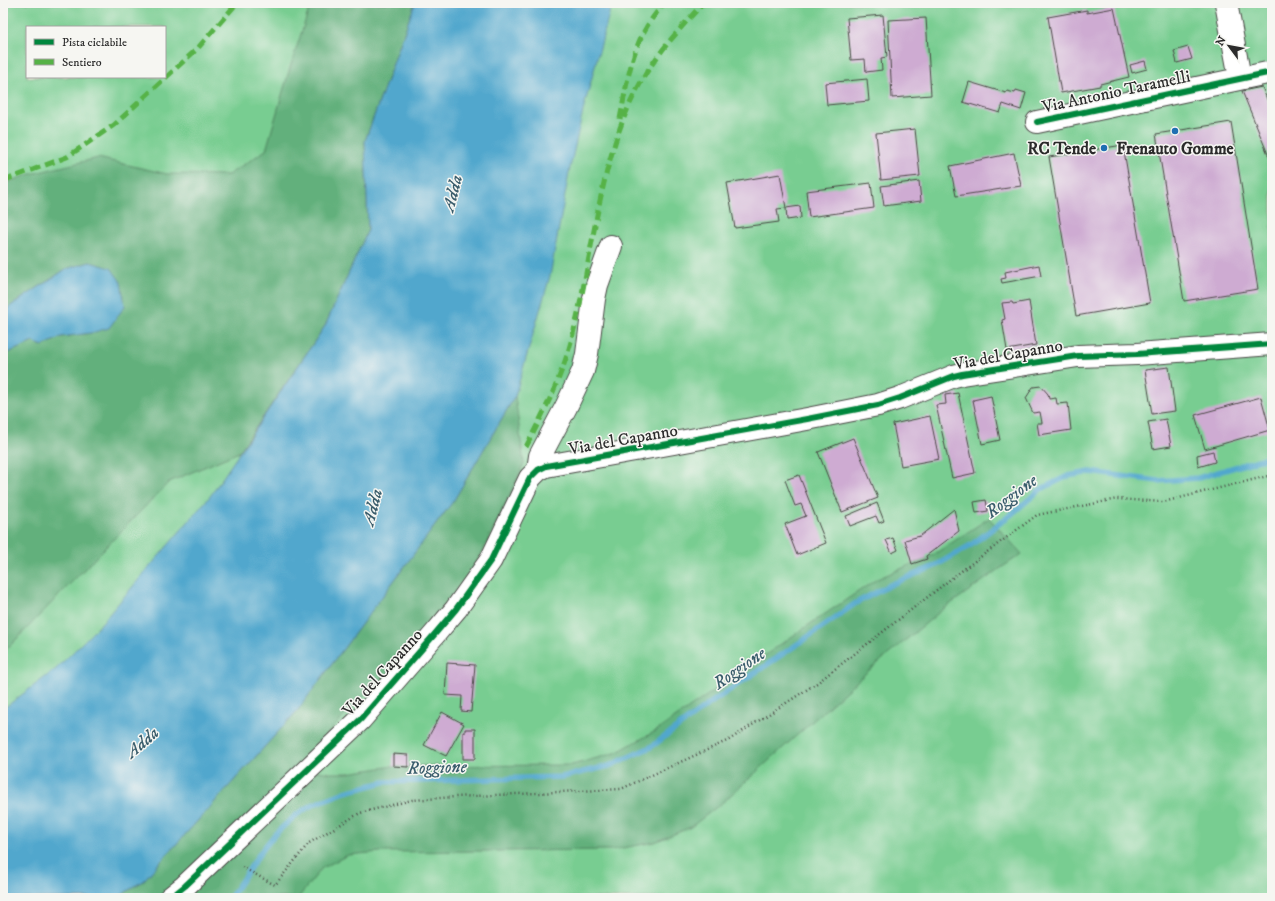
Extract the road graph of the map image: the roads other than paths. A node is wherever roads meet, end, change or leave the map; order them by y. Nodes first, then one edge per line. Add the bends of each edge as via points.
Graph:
1 (1226, 3) edge
2 (1272, 72) edge
3 (1240, 78) junction
4 (1037, 122) dead end
5 (611, 246) dead end
6 (1272, 344) edge
7 (538, 470) junction
8 (170, 898) edge

1 - 3 street
2 - 3 street, Via Antonio Taramelli
3 - 4 street, Via Antonio Taramelli
5 - 7 street via 597,285 583,371 540,456
6 - 7 street, Via del Capanno via 1078,356 962,374 878,405 808,420 546,466
7 - 8 street, Via del Capanno via 530,478 491,560 434,635 361,719

